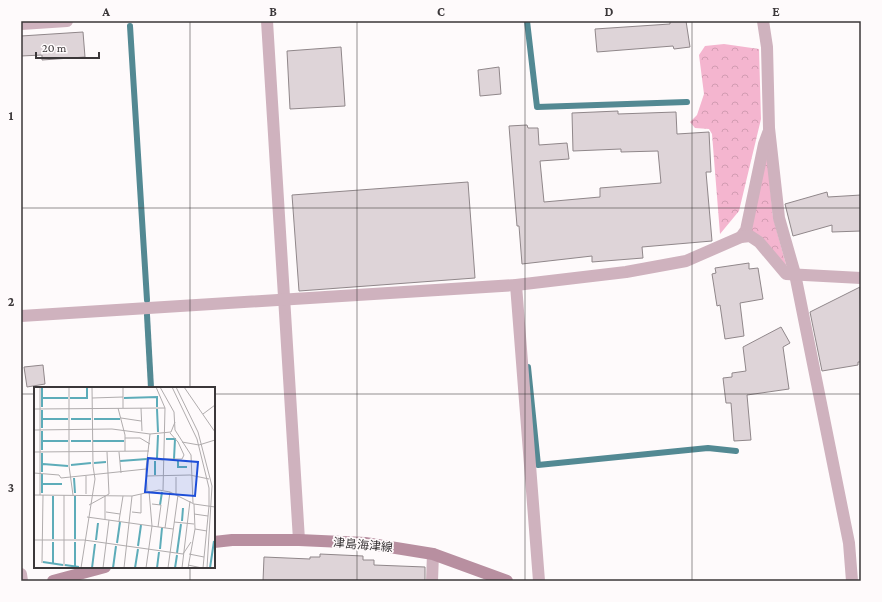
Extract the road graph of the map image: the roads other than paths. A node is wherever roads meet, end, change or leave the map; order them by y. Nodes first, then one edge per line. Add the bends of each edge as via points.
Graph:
1 (67, 21) edge
2 (267, 21) edge
3 (763, 21) edge
4 (21, 24) edge
5 (769, 128) junction
6 (741, 237) junction
7 (795, 274) junction
8 (861, 278) edge
9 (516, 285) junction
10 (284, 299) junction
11 (21, 316) edge
12 (299, 540) junction
13 (215, 542) edge
14 (433, 554) junction
15 (102, 568) edge
16 (21, 574) edge
17 (61, 580) edge
18 (22, 581) edge
19 (432, 581) edge
20 (507, 581) edge
21 (539, 581) edge
22 (852, 581) edge

1 - 4 street
2 - 10 street
3 - 5 street via 767,47
5 - 6 street via 746,230
5 - 7 street via 779,218
6 - 7 street via 750,236 759,242 786,274
6 - 9 street via 686,261 626,272
7 - 8 street
7 - 22 street via 849,544
9 - 10 street
9 - 21 street
10 - 11 street
10 - 12 street
12 - 13 main road, 津島海津線
12 - 14 main road, 津島海津線 via 365,543
14 - 19 street
14 - 20 main road, 津島海津線
15 - 17 main road
16 - 18 street

